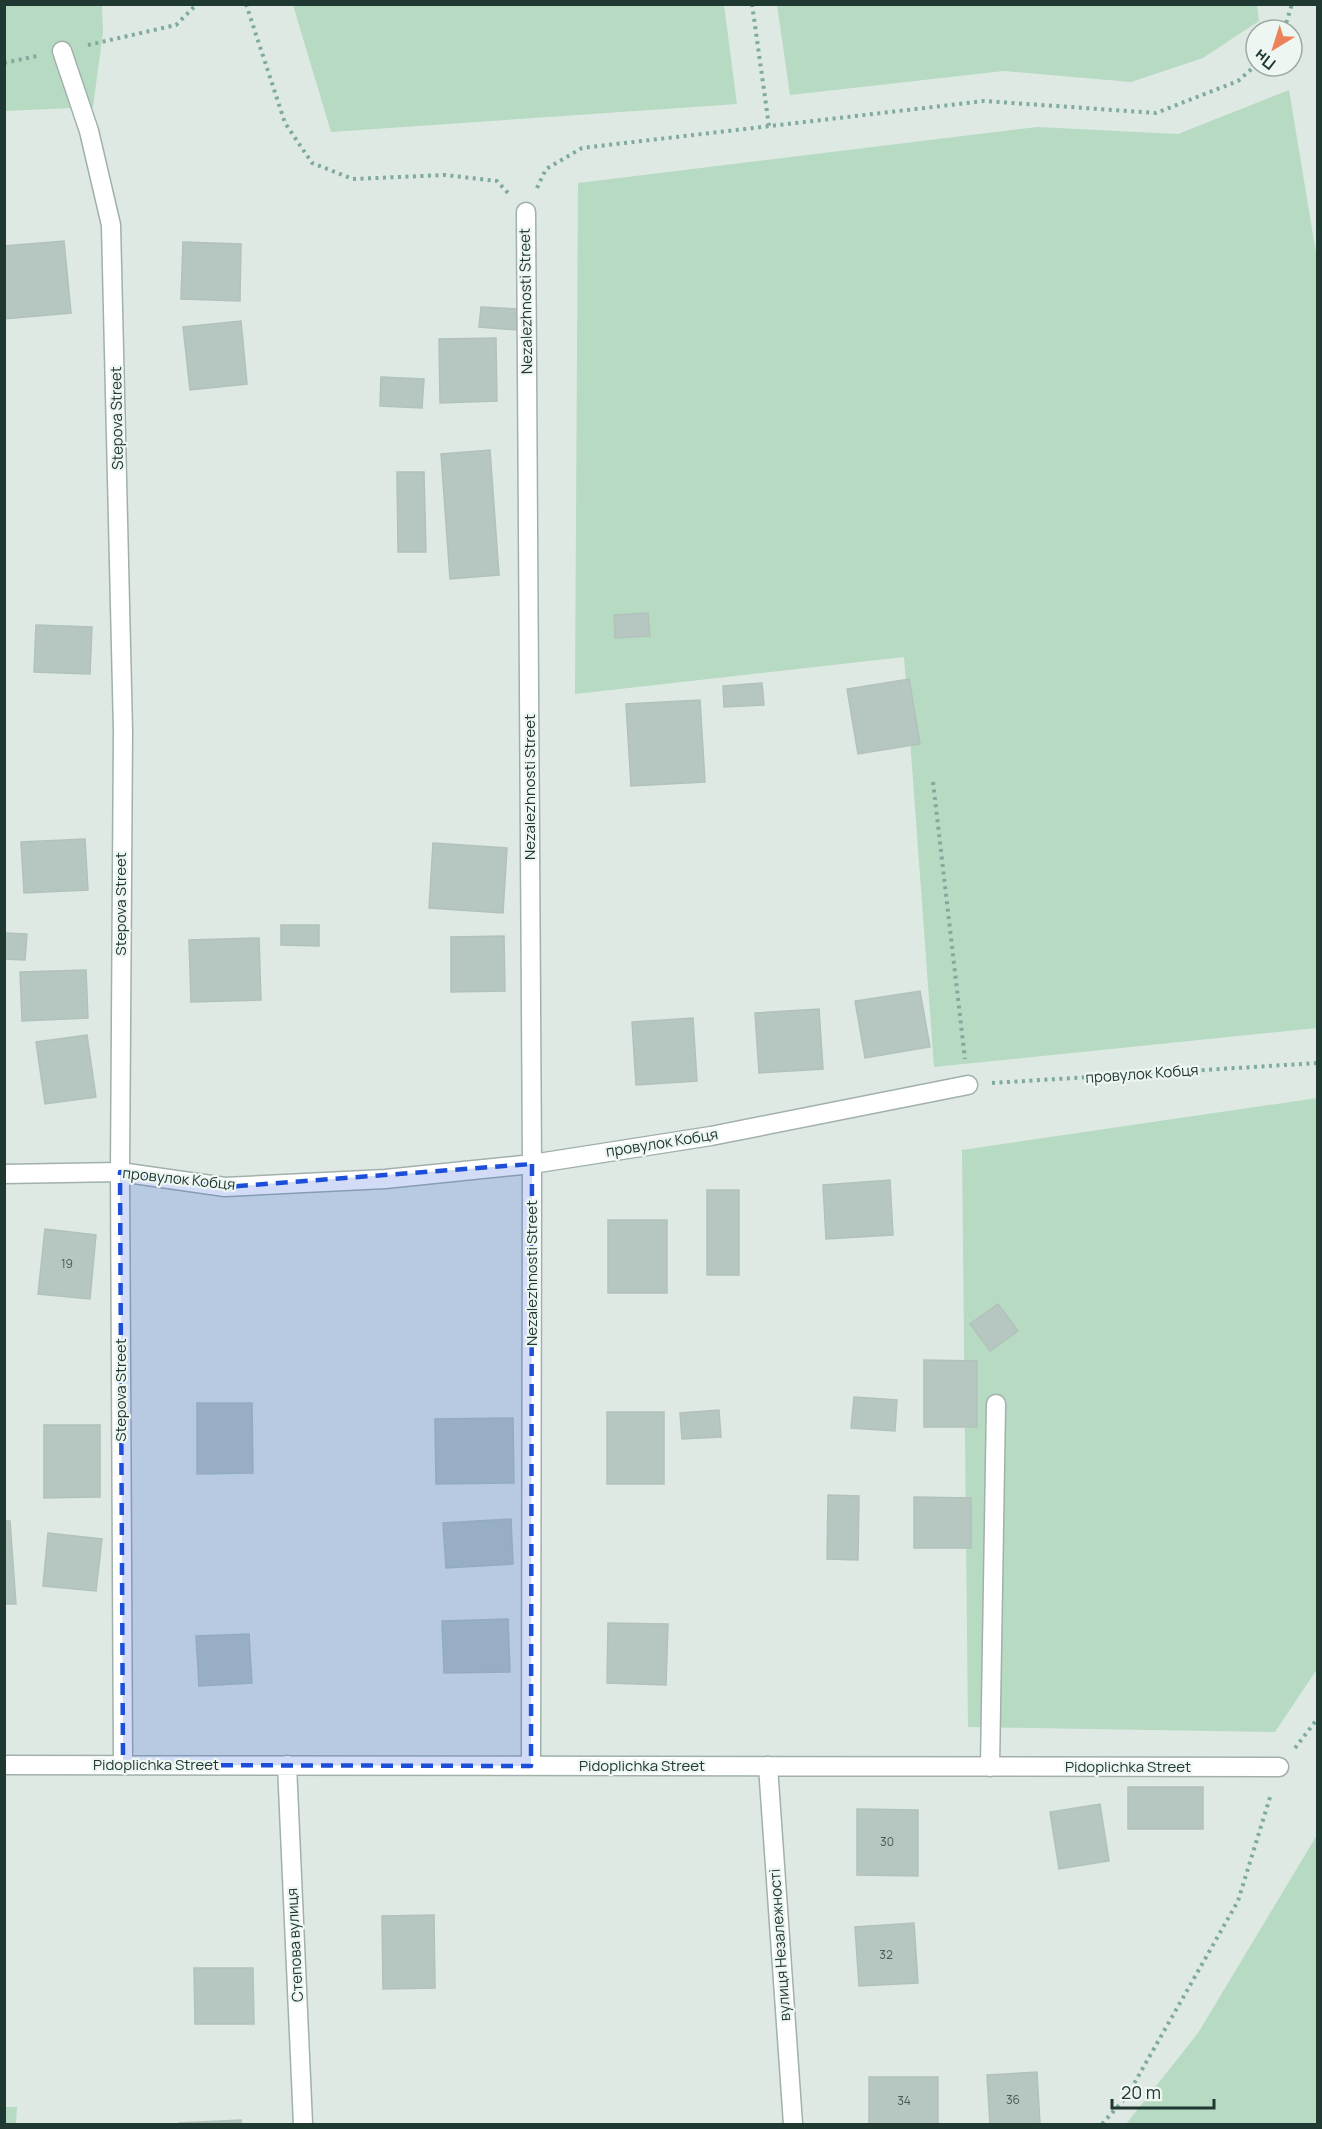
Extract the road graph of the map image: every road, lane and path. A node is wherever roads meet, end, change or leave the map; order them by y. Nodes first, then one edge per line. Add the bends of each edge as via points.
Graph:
1 (197, 4) edge
2 (246, 4) edge
3 (752, 4) edge
4 (62, 51) junction
5 (4, 63) edge
6 (1244, 76) edge
7 (769, 126) junction
8 (526, 212) junction
9 (933, 782) dead end
10 (1317, 1063) edge
11 (968, 1085) junction
12 (532, 1164) junction
13 (120, 1172) junction
14 (4, 1174) edge
15 (996, 1404) dead end
16 (1317, 1718) edge
17 (4, 1765) edge
18 (123, 1765) junction
19 (286, 1766) junction
20 (531, 1766) junction
21 (768, 1766) junction
22 (990, 1767) junction
23 (1280, 1767) junction
24 (303, 2124) edge
25 (793, 2124) edge
26 (1102, 2124) edge

1 - 4 path via 176,25
2 - 8 path, Nezalezhnosti Street via 285,123 312,163 353,179 445,175 497,181
3 - 7 path
4 - 5 path
4 - 13 street, Stepova Street via 89,131 111,225 123,731
6 - 7 path via 1156,113 984,101
7 - 8 path via 582,148 546,169
8 - 12 street, Nezalezhnosti Street
9 - 11 path
10 - 11 path, провулок Кобця
11 - 12 street, провулок Кобця via 711,1136
12 - 13 street, провулок Кобця via 385,1179 225,1187
12 - 20 street, Nezalezhnosti Street
13 - 14 street, провулок Кобця
13 - 18 street, Stepova Street
15 - 22 street
16 - 23 path
17 - 18 street, Pidoplichka Street
18 - 19 street, Pidoplichka Street
19 - 20 street, Pidoplichka Street
19 - 24 street, Степова вулиця
20 - 21 street, Pidoplichka Street
21 - 22 street, Pidoplichka Street
21 - 25 street, вулиця Незалежності
22 - 23 street, Pidoplichka Street
23 - 26 path via 1238,1901 1127,2096

